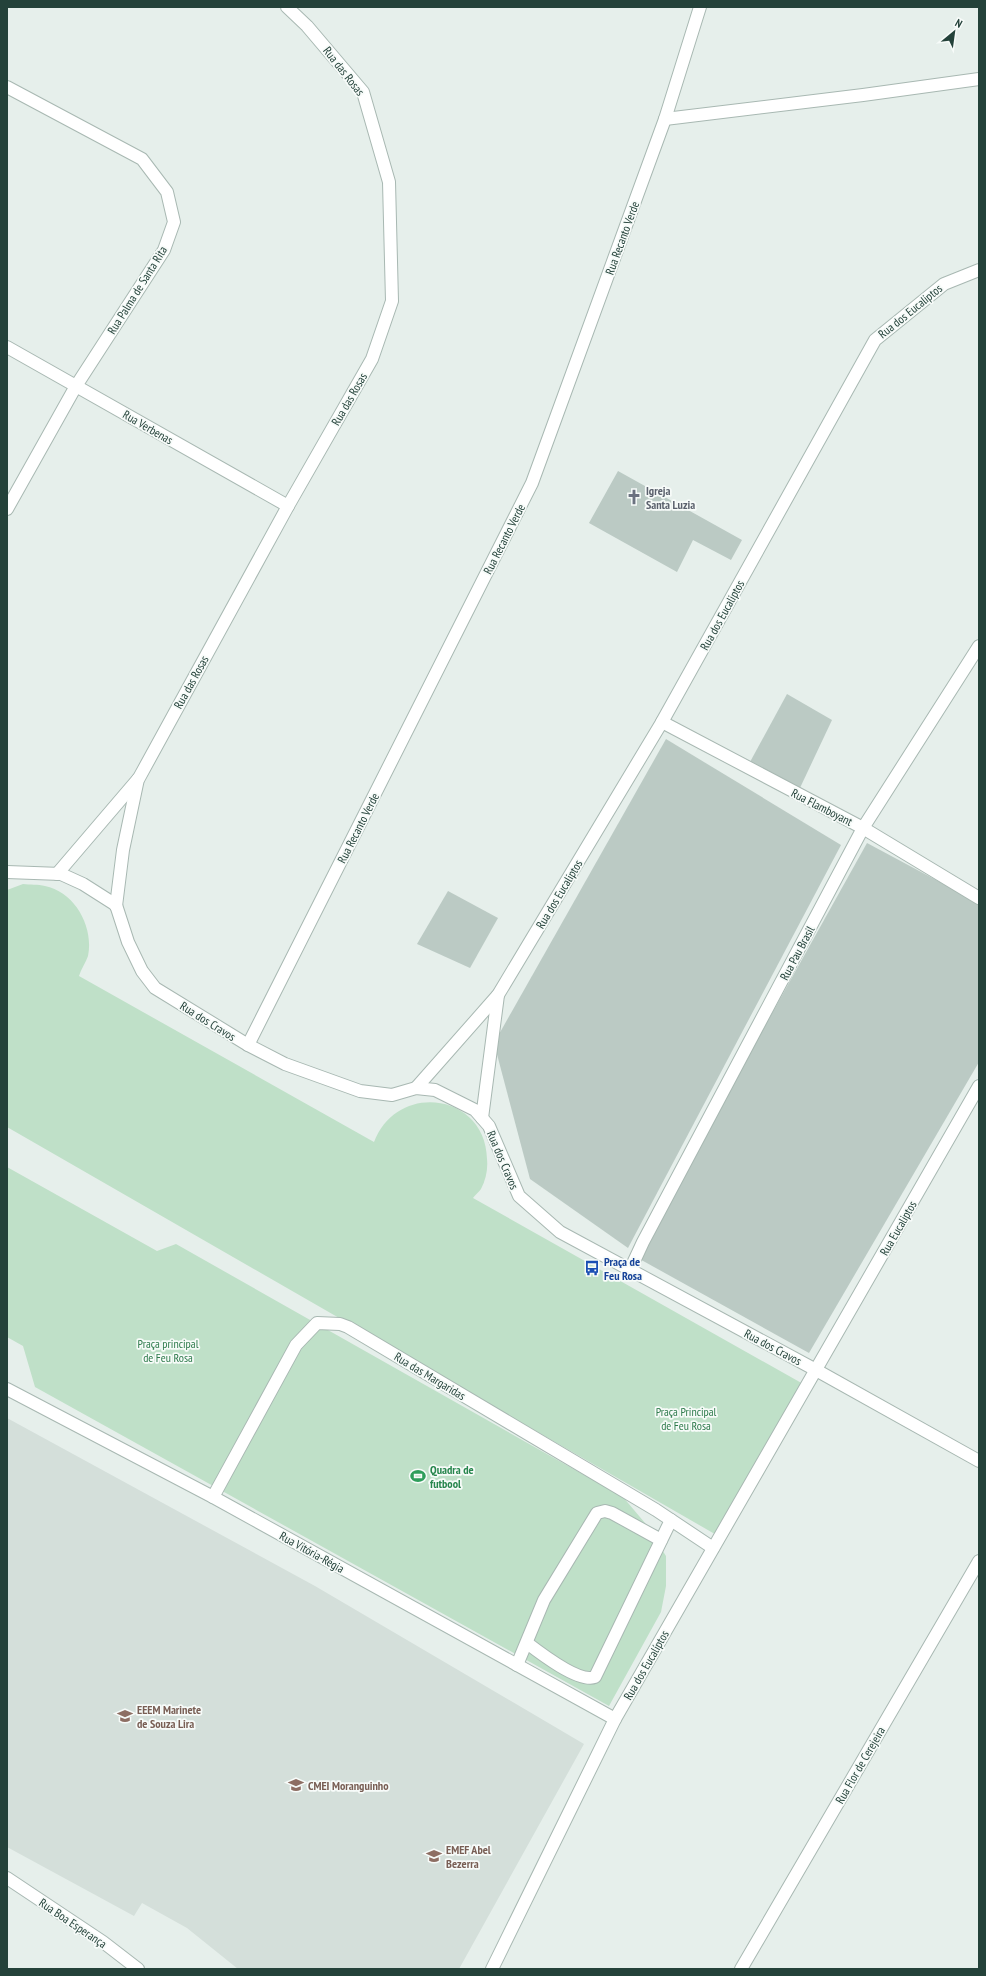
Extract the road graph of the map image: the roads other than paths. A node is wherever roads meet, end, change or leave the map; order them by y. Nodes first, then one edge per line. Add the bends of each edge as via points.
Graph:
1 (287, 7) edge
2 (700, 7) edge
3 (979, 79) edge
4 (7, 87) edge
5 (665, 119) junction
6 (979, 270) edge
7 (7, 347) edge
8 (76, 386) junction
9 (288, 506) junction
10 (7, 509) edge
11 (979, 646) edge
12 (662, 722) junction
13 (139, 778) junction
14 (863, 828) junction
15 (7, 872) edge
16 (57, 874) junction
17 (979, 898) edge
18 (116, 906) junction
19 (498, 995) junction
20 (248, 1045) junction
21 (979, 1086) edge
22 (416, 1088) junction
23 (482, 1118) junction
24 (630, 1270) junction
25 (816, 1370) junction
26 (7, 1389) edge
27 (979, 1461) edge
28 (213, 1497) junction
29 (671, 1520) junction
30 (662, 1540) junction
31 (713, 1548) junction
32 (979, 1561) edge
33 (527, 1643) junction
34 (517, 1665) junction
35 (615, 1718) junction
36 (7, 1878) edge
37 (138, 1969) edge
38 (492, 1969) edge
39 (741, 1969) edge

1 - 9 street, Rua das Rosas via 307,26 363,92 388,182 392,301 372,359
2 - 5 street, Rua Recanto Verde
3 - 5 street via 863,96
4 - 8 street, Rua Palma de Santa Rita via 142,159 167,192 174,222 164,250
5 - 20 street, Rua Recanto Verde via 532,483
6 - 12 street, Rua dos Eucaliptos via 944,284 875,340
7 - 8 street, Rua Verbenas
8 - 9 street, Rua Verbenas
8 - 10 street, Rua Palma de Santa Rita
9 - 13 street, Rua das Rosas
11 - 14 street, Rua Pau Brasil
12 - 14 street, Rua Flamboyant
12 - 19 street, Rua dos Eucaliptos
13 - 16 street, Rua das Rosas
13 - 18 street, Rua das Rosas via 123,850
14 - 17 street, Rua Flamboyant
14 - 24 street, Rua Pau Brasil
15 - 16 street
16 - 18 street via 83,884
18 - 20 street, Rua dos Cravos via 128,942 142,971 155,988
19 - 22 street, Rua dos Eucaliptos
19 - 23 street, Rua dos Eucaliptos
20 - 22 street, Rua dos Cravos via 285,1064 360,1091 392,1095
21 - 25 street, Rua Eucaliptos
22 - 23 street, Rua dos Cravos via 435,1090 453,1097 475,1110
23 - 24 street, Rua dos Cravos via 489,1126 519,1196 560,1232
24 - 25 street, Rua dos Cravos
25 - 27 street, Rua dos Cravos
25 - 31 street, Rua dos Eucalíptos
26 - 28 street, Rua Vitória-Régia
28 - 29 street, Rua das Margaridas via 296,1345 317,1323 340,1324
28 - 34 street, Rua Vitória-Régia
29 - 30 street
29 - 31 street, Rua das Margaridas
30 - 33 street via 612,1513 597,1513 544,1600
30 - 33 street via 595,1677 586,1678 556,1663
31 - 35 street, Rua dos Eucalíptos
32 - 39 street, Rua Flor de Cerejeira
33 - 34 street
34 - 35 street, Rua Vitória-Régia
35 - 38 street, Rua dos Eucalíptos
36 - 37 street, Rua Boa Esperança via 103,1942

